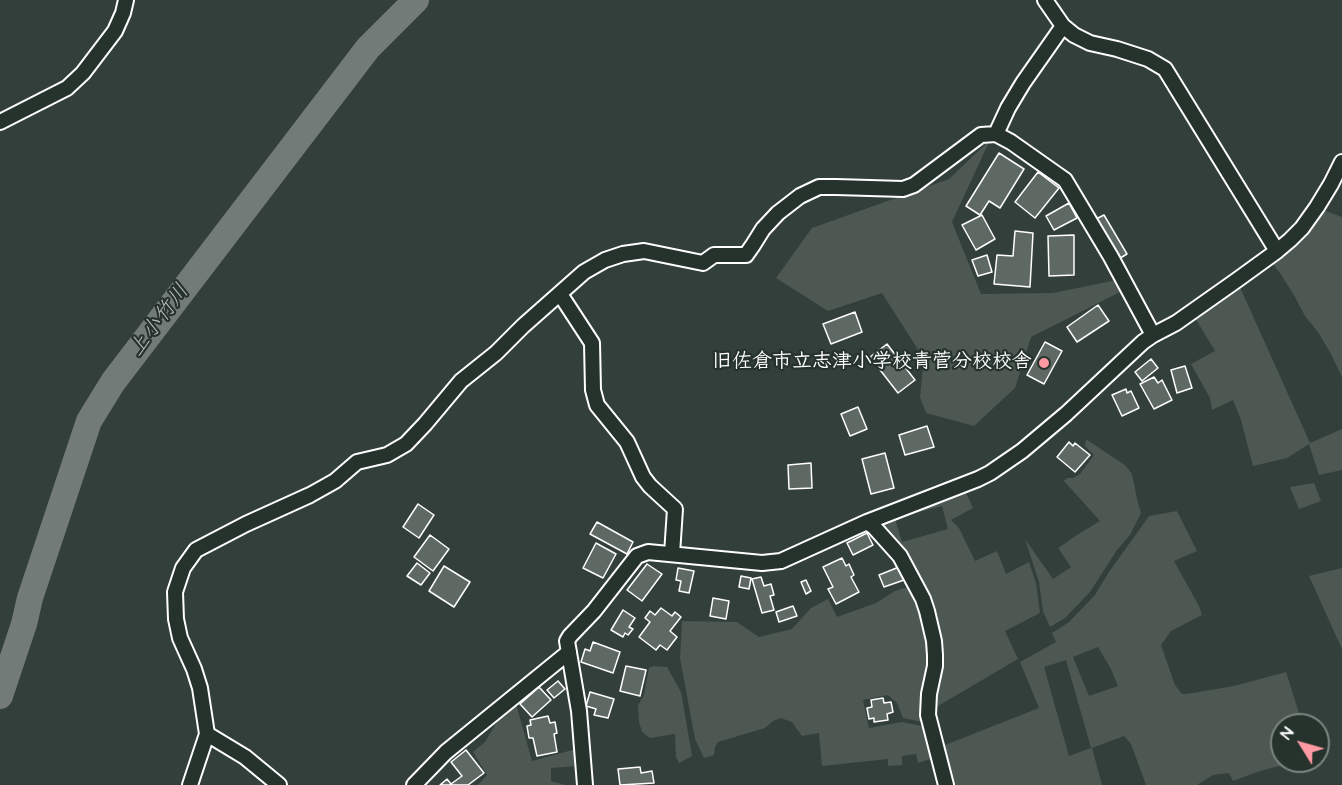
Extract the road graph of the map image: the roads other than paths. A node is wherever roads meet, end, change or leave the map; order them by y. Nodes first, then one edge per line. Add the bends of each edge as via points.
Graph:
1 (126, 0) edge
2 (1044, 0) edge
3 (1063, 26) junction
4 (0, 122) edge
5 (996, 134) junction
6 (1342, 162) edge
7 (1277, 251) junction
8 (560, 294) junction
9 (1153, 335) junction
10 (867, 522) junction
11 (672, 554) junction
12 (569, 652) junction
13 (207, 734) junction
14 (190, 785) edge
15 (279, 785) edge
16 (414, 785) edge
17 (585, 785) edge
18 (946, 785) edge

1 - 4 street via 115,31 68,88
2 - 3 street
3 - 5 street via 1023,83
3 - 7 street via 1090,43 1117,48 1165,69
5 - 8 street via 981,135 903,189 819,188 800,196 763,229 746,255 714,255 703,263 644,252 623,254 584,272
5 - 9 street via 1065,180
6 - 7 street via 1302,228
7 - 9 street
8 - 11 street via 592,343 597,405 627,442 643,477 675,509
8 - 13 street via 461,381 406,444 387,455 357,462 310,495 196,550 183,568 175,592 176,619 200,688
9 - 10 street via 1066,414 990,473
10 - 11 street via 775,562
10 - 18 street via 900,556 927,611 935,655 928,715
11 - 12 street via 648,552 637,556 570,636
12 - 16 street via 446,752
12 - 17 street
13 - 14 street
13 - 15 street via 245,757

